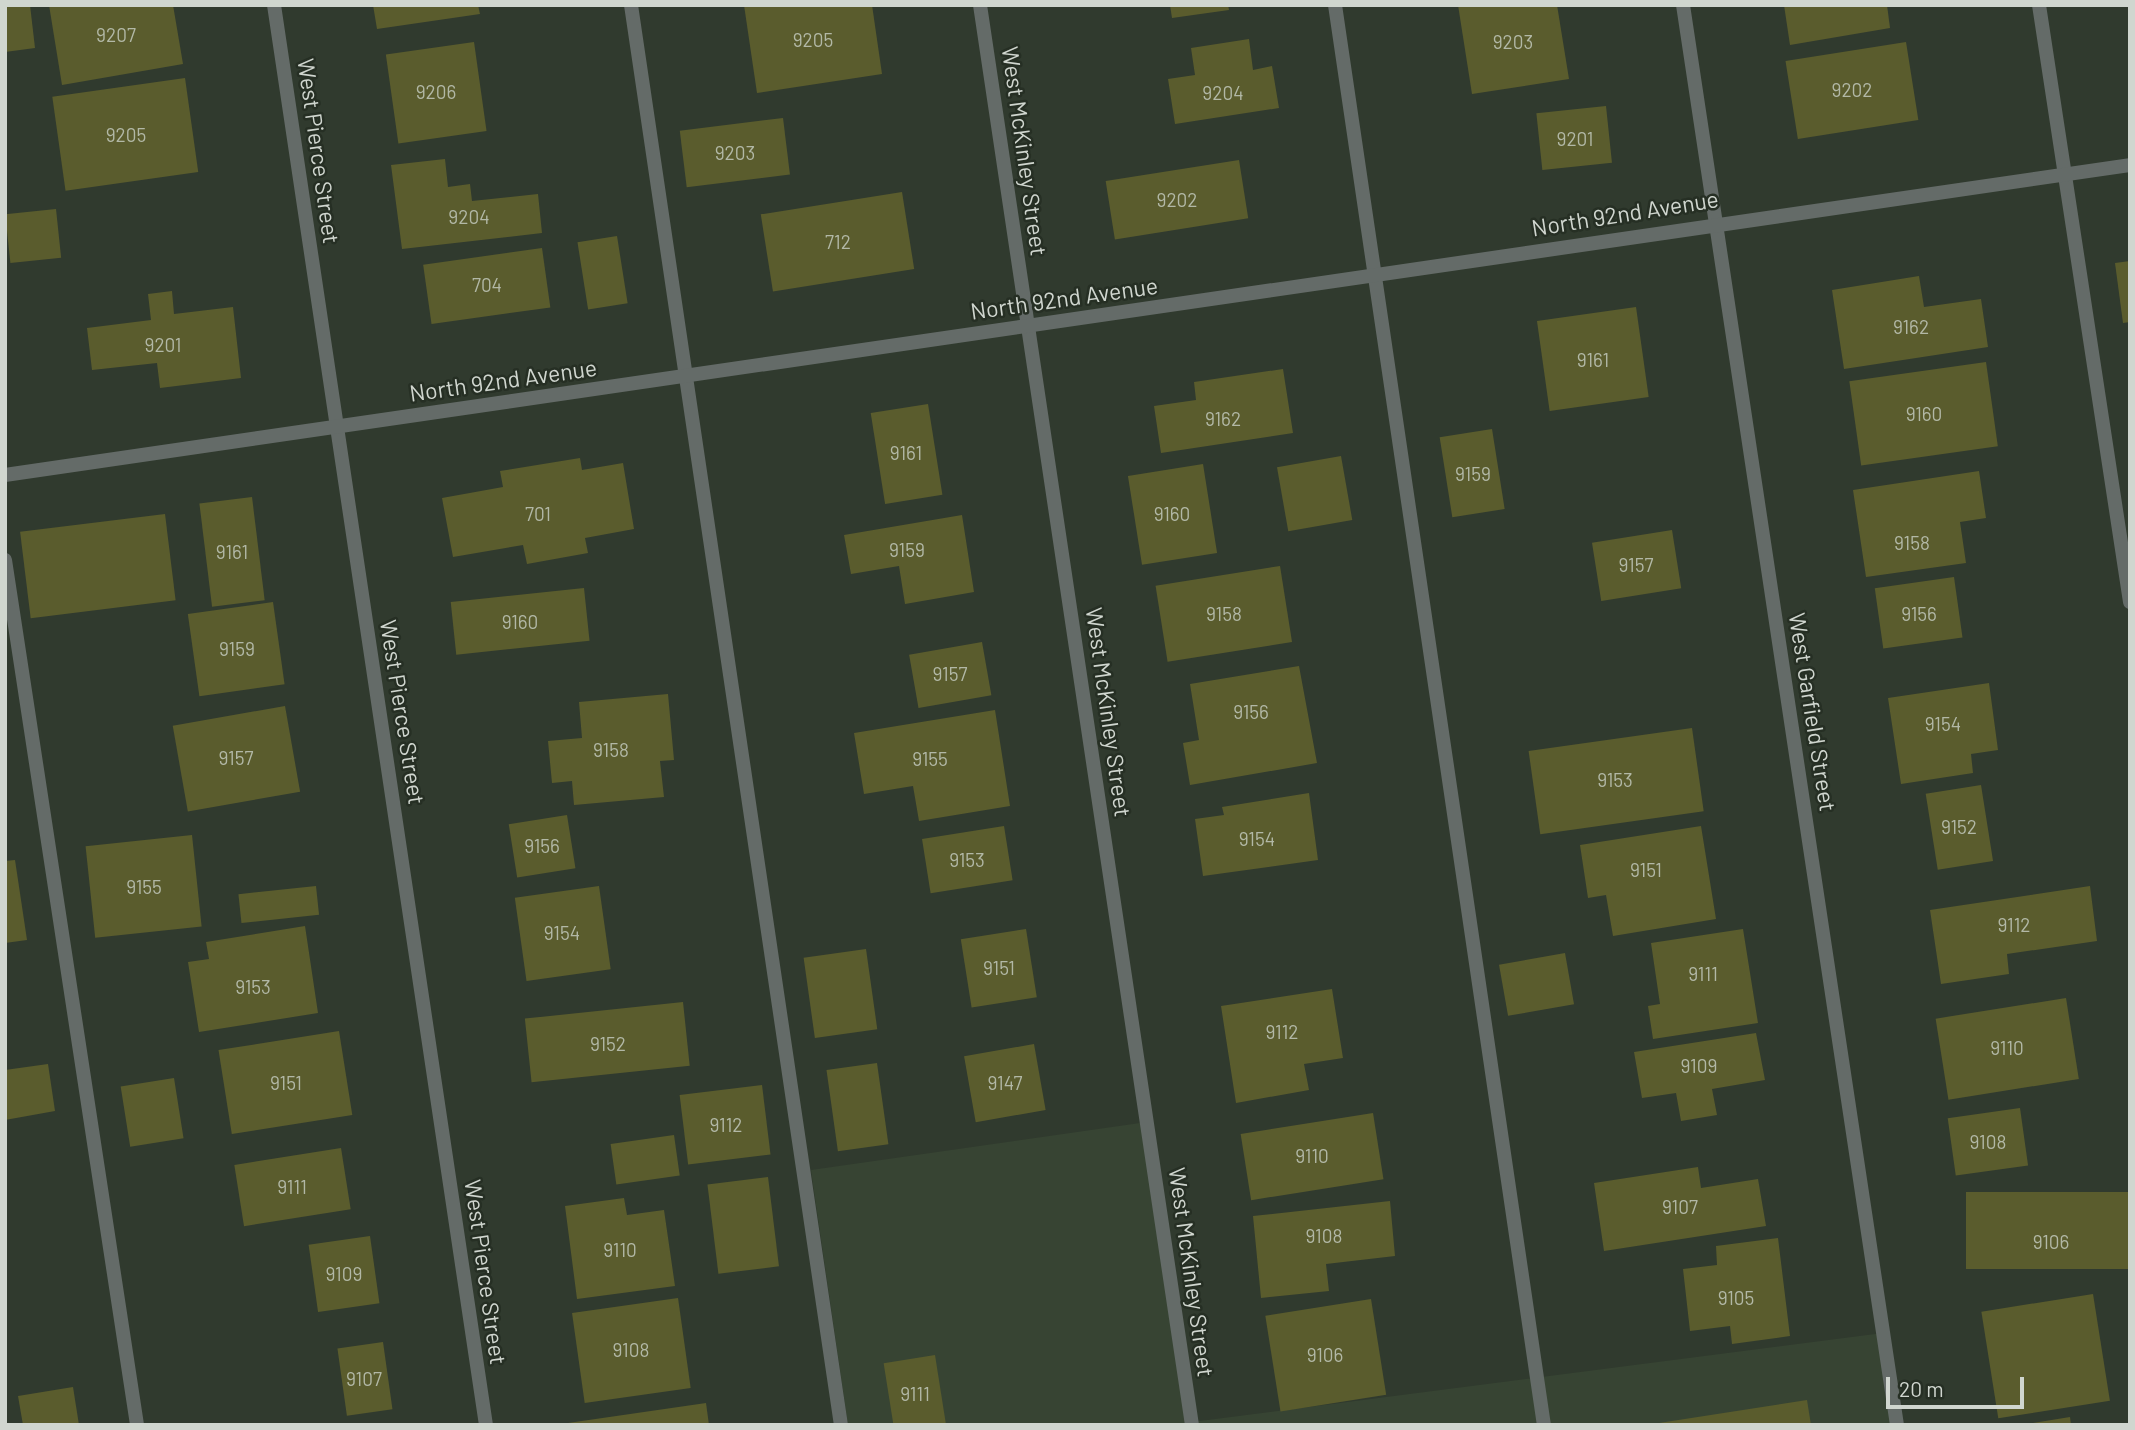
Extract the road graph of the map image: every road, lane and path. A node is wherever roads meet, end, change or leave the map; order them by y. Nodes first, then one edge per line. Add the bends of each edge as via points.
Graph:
1 (274, 5) edge
2 (631, 5) edge
3 (980, 5) edge
4 (1335, 5) edge
5 (1683, 5) edge
6 (2039, 5) edge
7 (2130, 165) edge
8 (2064, 174) junction
9 (1716, 222) junction
10 (1375, 274) junction
11 (1028, 326) junction
12 (688, 376) junction
13 (337, 427) junction
14 (5, 475) edge
15 (5, 560) edge
16 (2130, 602) edge
17 (137, 1425) edge
18 (486, 1425) edge
19 (841, 1425) edge
20 (1192, 1425) edge
21 (1544, 1425) edge
22 (1897, 1425) edge

1 - 13 street, West Pierce Street
2 - 12 street
3 - 11 street, West McKinley Street
4 - 10 street
5 - 9 street, West Garfield Street
6 - 8 street
7 - 8 street, North 92nd Avenue
8 - 9 street, North 92nd Avenue
8 - 16 street
9 - 10 street, North 92nd Avenue
9 - 22 street, West Garfield Street
10 - 11 street, North 92nd Avenue
10 - 21 street
11 - 12 street, North 92nd Avenue
11 - 20 street, West McKinley Street
12 - 13 street, North 92nd Avenue
12 - 19 street
13 - 14 street, North 92nd Avenue
13 - 18 street, West Pierce Street
15 - 17 street

